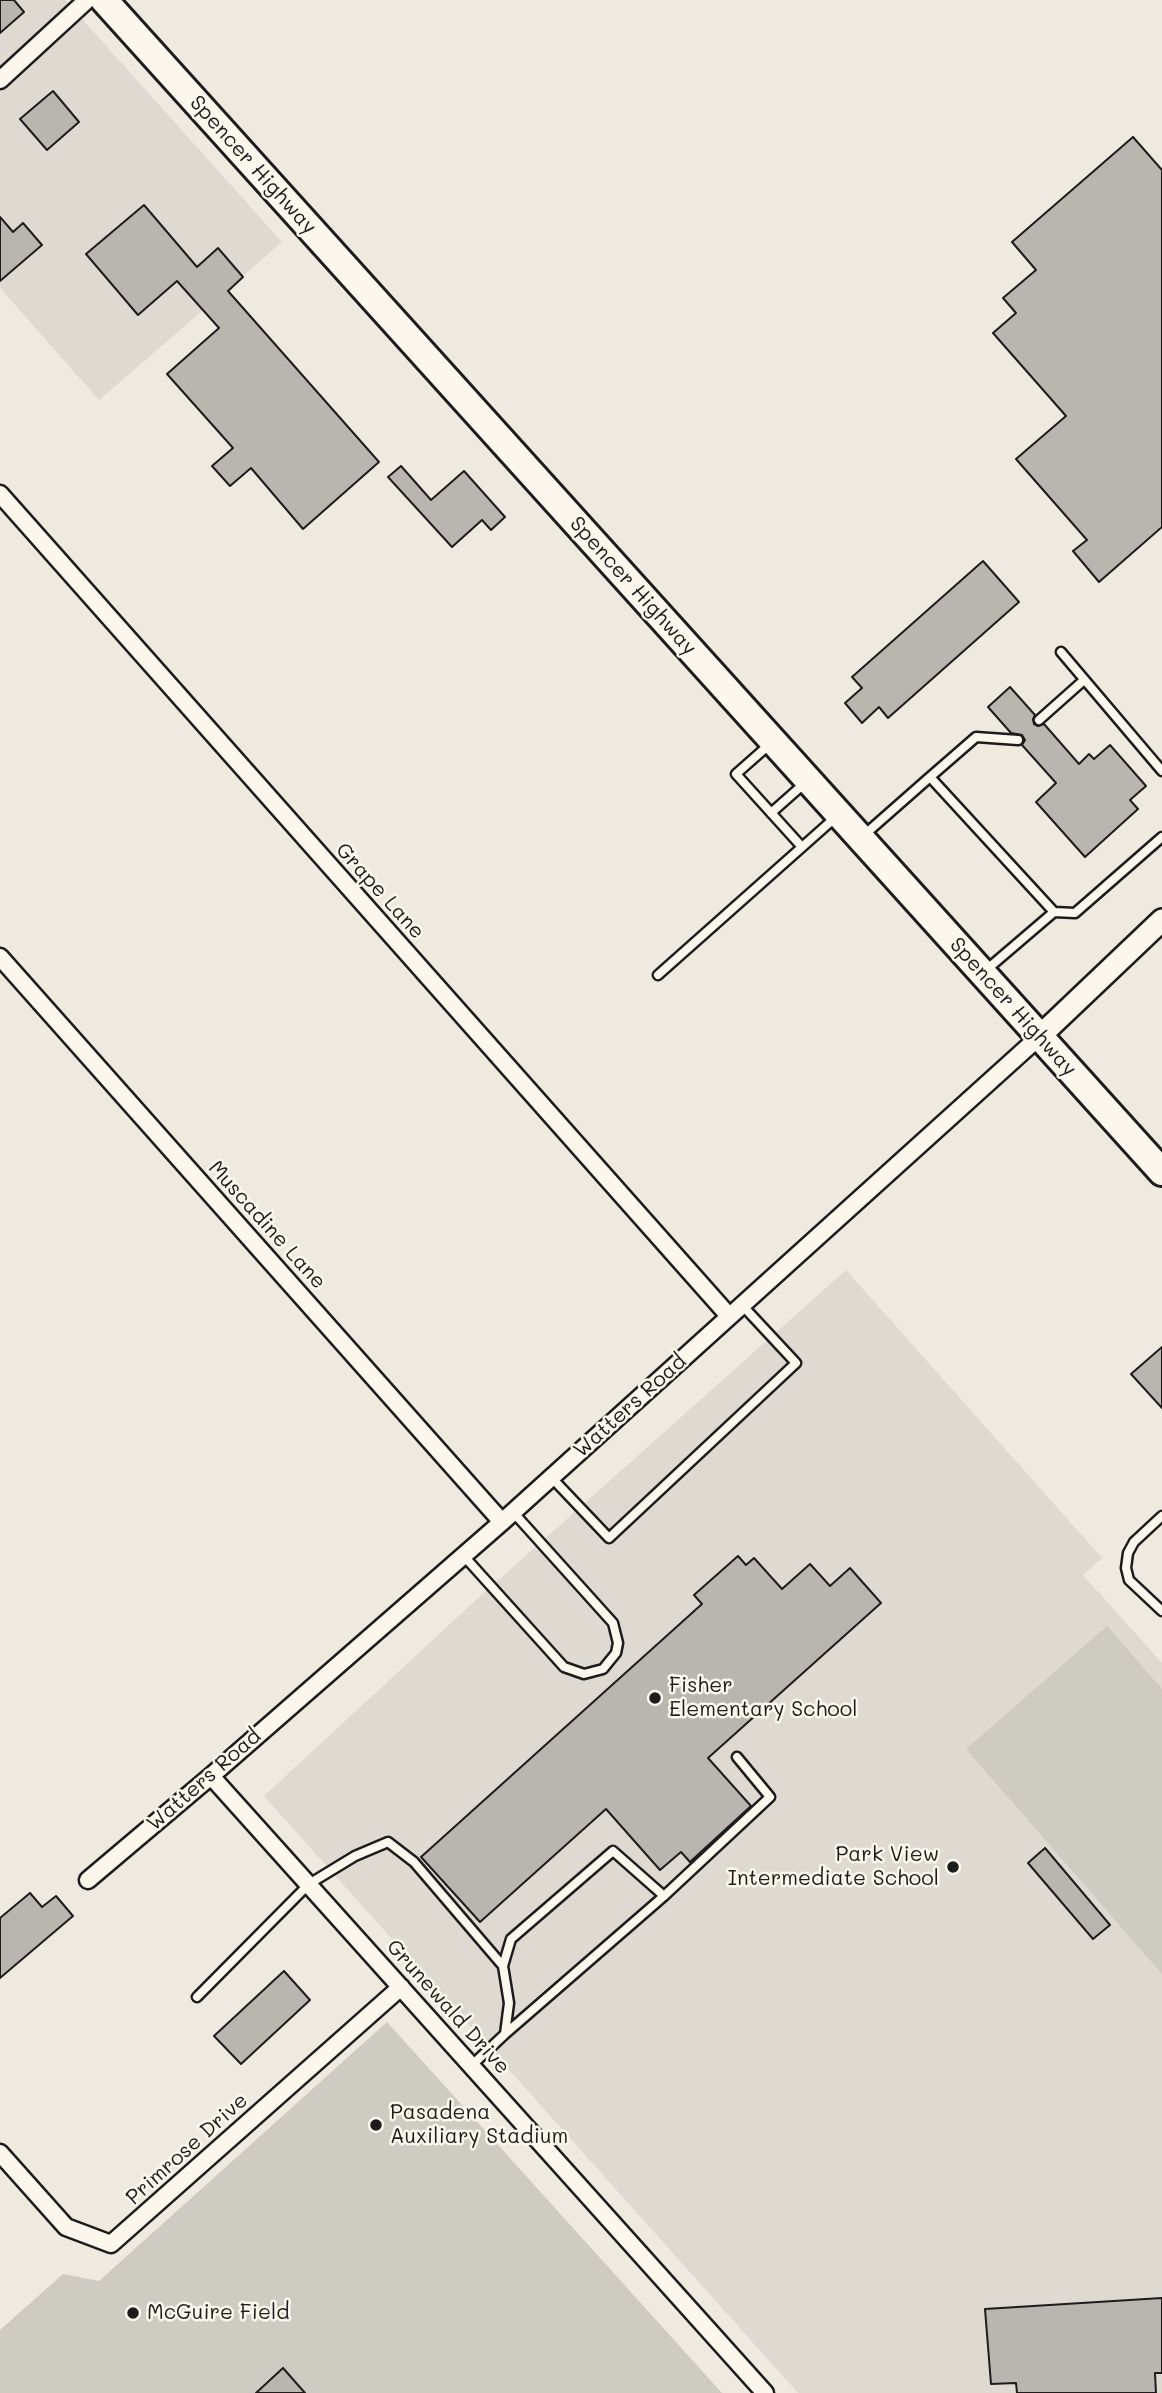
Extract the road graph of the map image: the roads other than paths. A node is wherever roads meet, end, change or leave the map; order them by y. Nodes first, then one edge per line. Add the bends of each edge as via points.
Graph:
1 (87, 0) edge
2 (104, 0) edge
3 (0, 80) edge
4 (0, 494) edge
5 (1061, 652) dead end
6 (1084, 680) junction
7 (1040, 720) dead end
8 (1018, 740) dead end
9 (773, 741) junction
10 (1162, 771) edge
11 (930, 776) junction
12 (808, 780) junction
13 (771, 813) junction
14 (839, 814) junction
15 (1162, 837) edge
16 (861, 838) junction
17 (802, 847) junction
18 (1054, 912) junction
19 (1162, 920) edge
20 (0, 957) edge
21 (983, 973) junction
22 (658, 975) dead end
23 (1040, 1036) junction
24 (1162, 1172) edge
25 (742, 1305) junction
26 (729, 1316) junction
27 (551, 1477) junction
28 (1162, 1516) edge
29 (507, 1517) junction
30 (463, 1555) junction
31 (1162, 1611) edge
32 (737, 1757) dead end
33 (211, 1776) junction
34 (88, 1880) dead end
35 (309, 1884) junction
36 (664, 1896) junction
37 (503, 1966) junction
38 (401, 1987) junction
39 (197, 1997) dead end
40 (505, 2034) junction
41 (471, 2066) junction
42 (0, 2153) edge
43 (765, 2393) edge

1 - 3 street
2 - 9 main road, Spencer Highway
4 - 26 street, Grape Lane
5 - 6 lane
6 - 7 lane
6 - 10 lane
8 - 11 lane via 976,737
9 - 12 main road, Spencer Highway
9 - 13 lane via 736,774
11 - 16 lane
11 - 18 lane
12 - 13 lane
12 - 14 main road, Spencer Highway
13 - 17 lane
14 - 16 main road, Spencer Highway
14 - 17 lane
15 - 18 lane via 1075,913
16 - 21 main road, Spencer Highway
17 - 22 lane
18 - 21 lane
19 - 23 street, Watters Road
20 - 29 street, Muscadine Lane
21 - 23 main road, Spencer Highway
23 - 24 main road, Spencer Highway
23 - 25 street, Watters Road
25 - 26 street, Watters Road
25 - 27 lane via 796,1363 609,1538
26 - 27 street, Watters Road
27 - 29 street, Watters Road
28 - 31 lane via 1134,1542 1126,1568 1129,1580
29 - 30 street, Watters Road
29 - 30 lane via 613,1623 616,1653 603,1669 584,1674 564,1667
30 - 33 street, Watters Road
32 - 36 lane via 770,1797
33 - 34 street, Watters Road
33 - 35 street, Grunewald Drive
35 - 37 lane via 388,1842 414,1862
35 - 38 street, Grunewald Drive
35 - 39 lane
36 - 37 lane via 613,1851 511,1939
36 - 40 lane
37 - 40 lane via 509,2003
38 - 41 street, Grunewald Drive
38 - 42 street, Primrose Drive via 111,2244 66,2227
40 - 41 lane
41 - 43 street, Grunewald Drive

